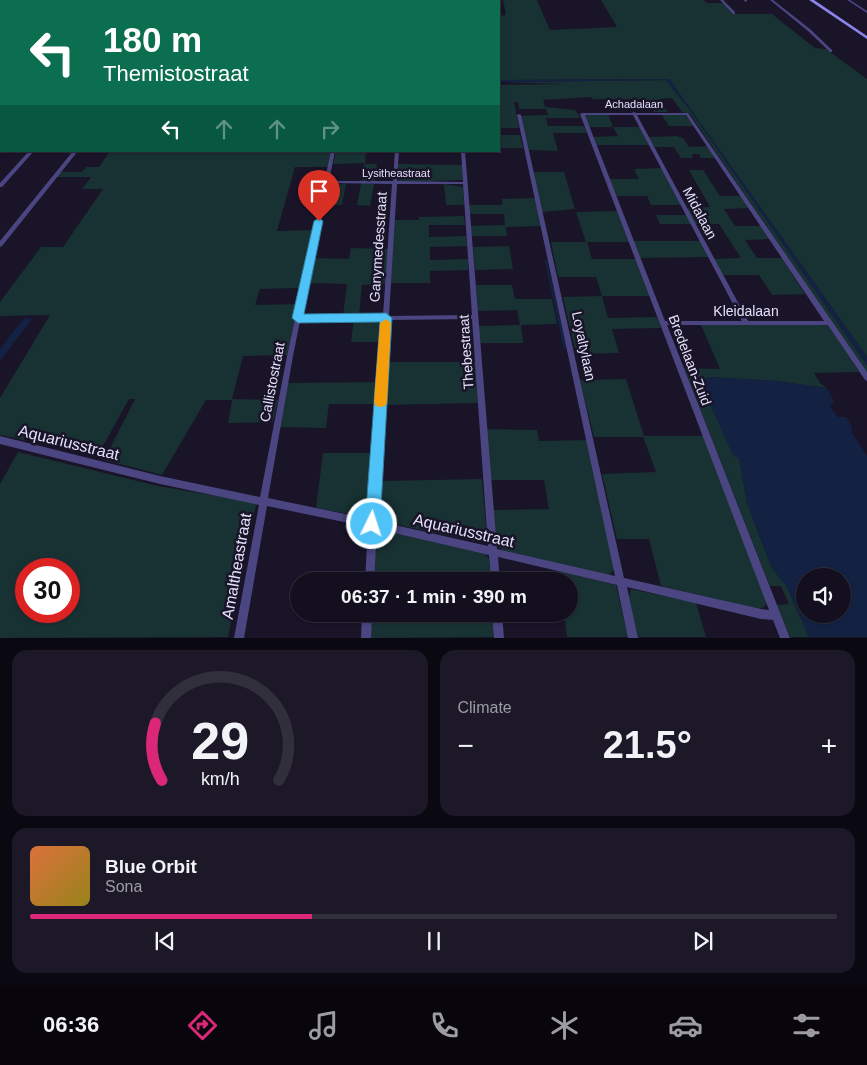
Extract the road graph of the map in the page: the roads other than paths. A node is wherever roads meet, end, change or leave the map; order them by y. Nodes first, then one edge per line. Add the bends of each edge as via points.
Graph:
1 (720, 0) edge
2 (771, 0) edge
3 (811, 0) edge
4 (848, 0) edge
5 (867, 12) edge
6 (734, 13) dead end
7 (867, 38) edge
8 (831, 51) dead end
9 (634, 113) junction
10 (582, 114) joint
11 (519, 115) dead end
12 (31, 152) edge
13 (75, 152) edge
14 (333, 152) edge
15 (397, 152) edge
16 (463, 152) edge
17 (327, 182) junction
18 (394, 183) junction
19 (465, 183) junction
20 (0, 186) edge
21 (0, 245) edge
22 (476, 317) junction
23 (298, 318) junction
24 (386, 318) junction
25 (663, 323) junction
26 (746, 323) junction
27 (829, 323) junction
28 (867, 378) edge
29 (0, 440) edge
30 (263, 501) junction
31 (372, 524) junction
32 (492, 552) junction
33 (369, 572) edge
34 (494, 572) edge
35 (623, 583) junction
36 (776, 615) junction
37 (367, 622) edge
38 (498, 622) edge
39 (239, 638) edge
40 (366, 638) edge
41 (499, 638) edge
42 (633, 638) edge
43 (784, 638) edge

1 - 6 street
2 - 8 street
3 - 7 street
4 - 5 street
9 - 10 street, Achadalaan
9 - 26 street, Midalaan
9 - 27 street, Achadalaan via 687,114
10 - 25 street, Bredelaan-Zuid
11 - 35 street, Loyaltylaan
12 - 20 street
13 - 21 street
14 - 17 street, Callistostraat
15 - 18 street, Ganymedesstraat
16 - 19 street, Thebestraat
17 - 18 street, Lysitheastraat
17 - 23 street, Callistostraat
18 - 19 street, Lysitheastraat
18 - 24 street, Ganymedesstraat
19 - 22 street, Thebestraat
22 - 24 street
22 - 32 street, Thebestraat
23 - 24 street
23 - 30 street, Callistostraat
24 - 31 street, Ganymedesstraat
25 - 26 street, Kleidalaan
25 - 36 street, Bredelaan-Zuid
26 - 27 street, Kleidalaan
27 - 28 street
29 - 30 street, Aquariusstraat via 160,480
30 - 31 street, Aquariusstraat
30 - 39 street, Amaltheastraat
31 - 32 street, Aquariusstraat
31 - 33 street, Ganymedesstraat
32 - 34 street, Thebestraat
32 - 35 street, Aquariusstraat
35 - 36 street, Aquariusstraat
35 - 42 street, Loyaltylaan
36 - 43 street, Bredelaan-Zuid
37 - 40 street
38 - 41 street

